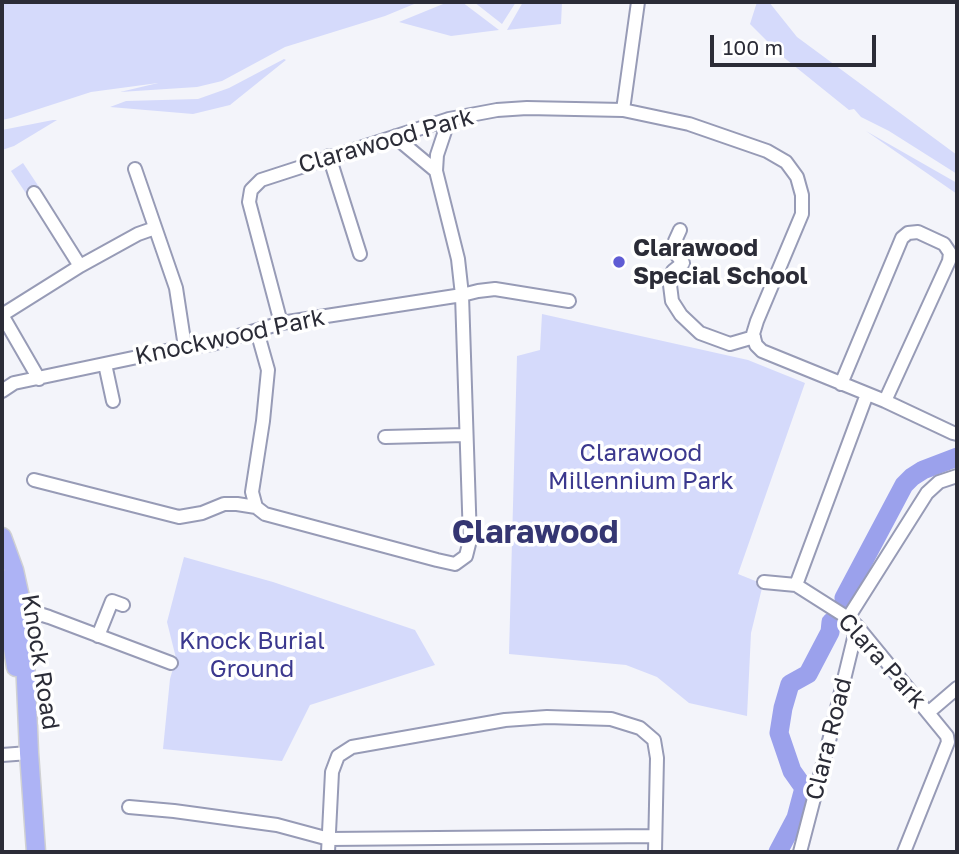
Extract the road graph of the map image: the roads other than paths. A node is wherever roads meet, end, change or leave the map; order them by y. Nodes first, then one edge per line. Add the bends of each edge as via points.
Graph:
1 (638, 2) edge
2 (623, 110) junction
3 (449, 119) junction
4 (396, 136) junction
5 (329, 156) junction
6 (135, 169) dead end
7 (436, 171) junction
8 (34, 193) dead end
9 (155, 228) junction
10 (680, 230) dead end
11 (360, 254) dead end
12 (80, 265) junction
13 (462, 295) junction
14 (569, 302) dead end
15 (2, 315) edge
16 (281, 323) junction
17 (257, 331) junction
18 (754, 337) junction
19 (185, 346) junction
20 (105, 364) junction
21 (39, 379) junction
22 (841, 384) junction
23 (2, 391) edge
24 (867, 394) junction
25 (113, 401) dead end
26 (885, 401) junction
27 (957, 434) edge
28 (465, 435) junction
29 (385, 436) dead end
30 (957, 476) edge
31 (34, 480) dead end
32 (256, 507) junction
33 (2, 537) edge
34 (2, 579) edge
35 (764, 582) dead end
36 (796, 585) junction
37 (123, 605) dead end
38 (15, 611) junction
39 (853, 622) junction
40 (97, 636) junction
41 (7, 637) edge
42 (172, 663) dead end
43 (957, 688) edge
44 (929, 712) junction
45 (29, 753) junction
46 (2, 755) edge
47 (129, 807) dead end
48 (655, 836) junction
49 (329, 839) junction
50 (36, 852) edge
51 (328, 852) edge
52 (655, 852) edge
53 (800, 852) edge
54 (904, 852) edge

1 - 2 street
2 - 3 street, Clarawood Park via 527,108
2 - 18 street, Clarawood Park via 689,124 767,151 786,162 797,177 802,214
3 - 4 street, Clarawood Park
3 - 7 street
4 - 5 street, Clarawood Park
4 - 7 street
5 - 11 street
5 - 16 street, Clarawood Park via 261,180 251,190 249,202
6 - 9 street
7 - 13 street
8 - 12 street
9 - 12 street
9 - 19 street via 176,288
10 - 18 street via 676,254 683,263 673,271 670,285 681,315 700,333 730,344
12 - 15 street
13 - 14 street, Knockwood Park via 495,289
13 - 16 street, Knockwood Park
13 - 28 street
15 - 21 street
16 - 17 street, Knockwood Park
17 - 19 street, Knockwood Park via 212,344
17 - 32 street via 268,370 251,492
18 - 22 street via 762,351
19 - 20 street, Knockwood Park
20 - 21 street, Knockwood Park
20 - 25 street
21 - 23 street, Knockwood Park via 14,383
22 - 24 street
22 - 26 street via 902,238 918,232 944,244 949,261
24 - 26 street
24 - 36 street
26 - 27 street
28 - 29 street
28 - 32 street via 470,540 466,556 455,564 265,514
30 - 39 street, Clara Road via 939,482 927,493
31 - 32 street via 179,517 224,504
33 - 38 highway, Knock Road via 14,570
34 - 38 highway, Knock Road
35 - 36 street
36 - 39 street, Clara Park
37 - 40 street via 112,601
38 - 40 street via 30,611
38 - 41 highway, Knock Road
38 - 45 highway, Knock Road
39 - 44 street, Clara Park
39 - 53 street, Clara Road via 831,737
40 - 42 street
41 - 45 highway, Knock Road
43 - 44 street
44 - 54 street, Clara Park via 948,742
45 - 46 street
45 - 50 highway, Knock Road
47 - 49 street via 276,825
48 - 49 street
48 - 49 street via 654,740 640,728 611,719 547,717 352,747 338,756 332,772
48 - 52 street
49 - 51 street

